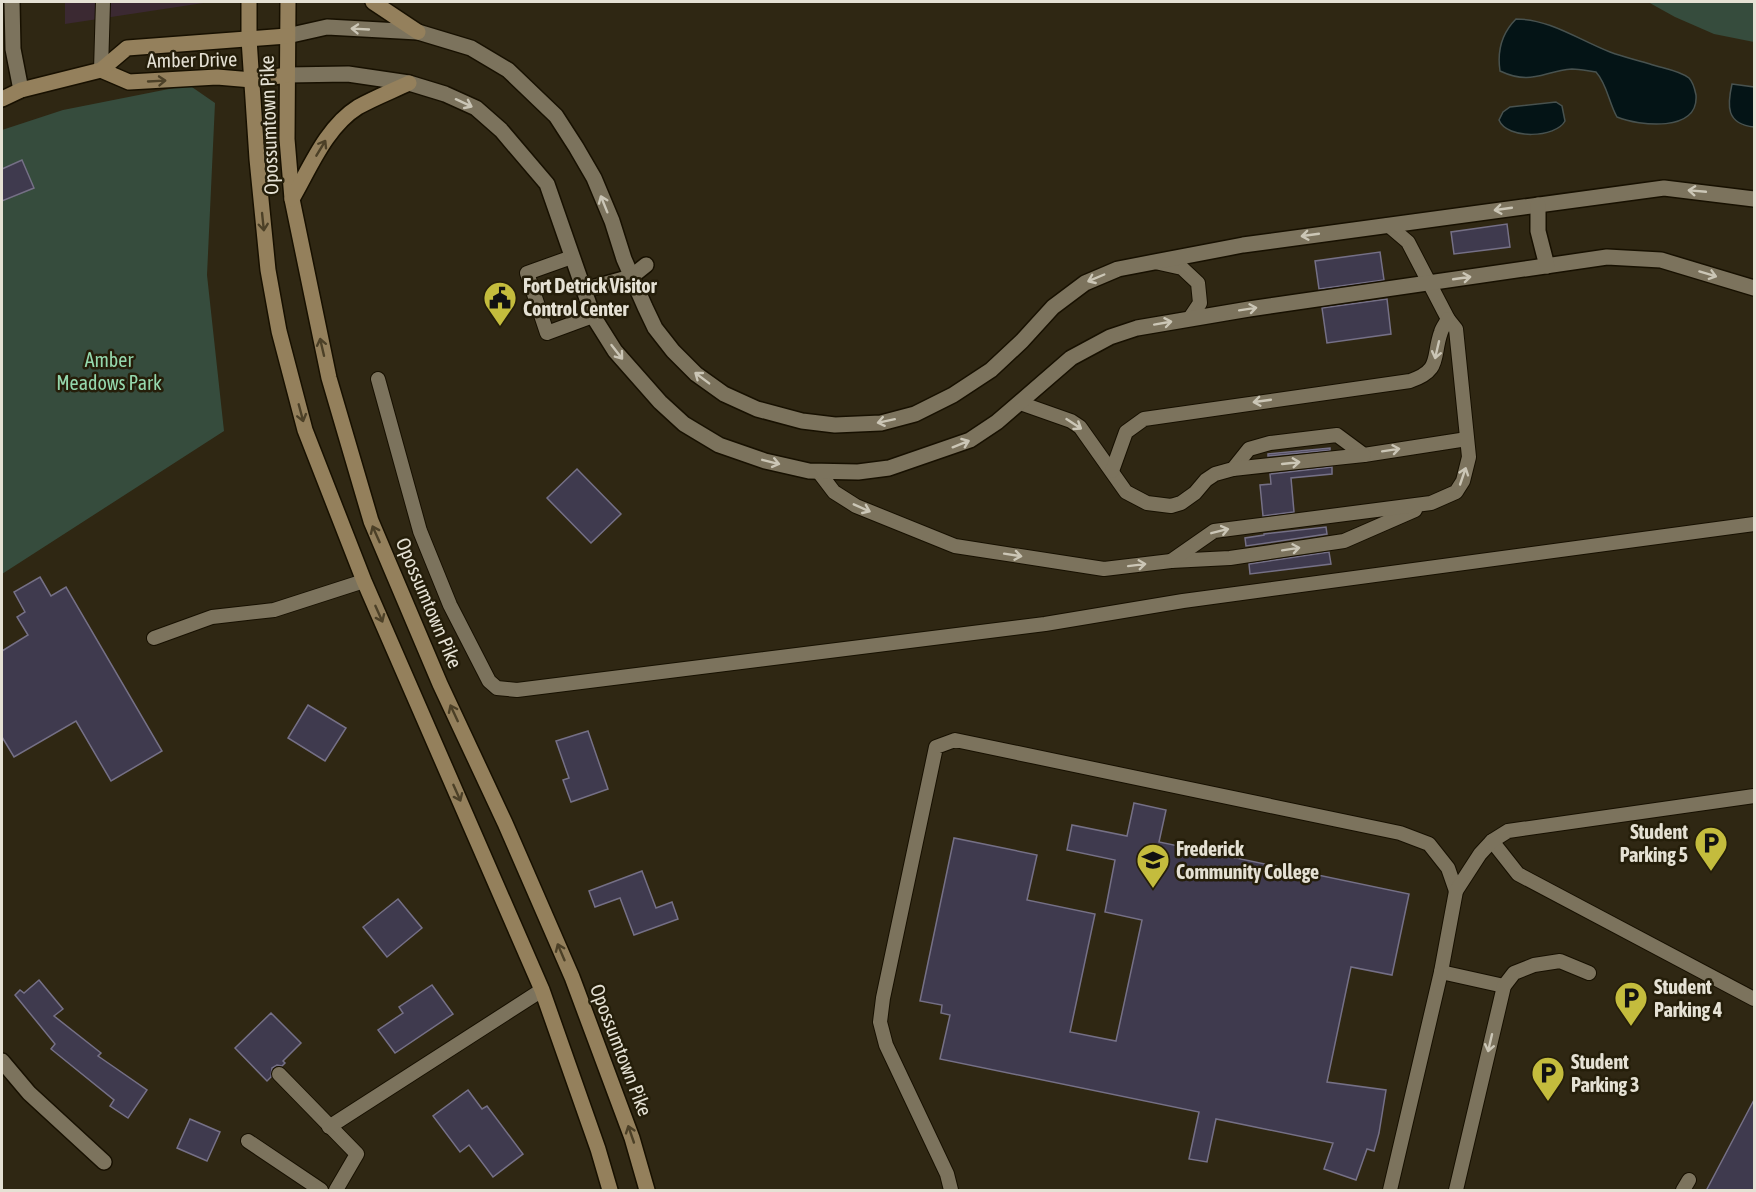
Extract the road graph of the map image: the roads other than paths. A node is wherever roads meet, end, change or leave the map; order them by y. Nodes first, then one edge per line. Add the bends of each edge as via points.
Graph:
1 (12, 2) edge
2 (103, 2) edge
3 (249, 2) edge
4 (288, 2) edge
5 (373, 2) edge
6 (6, 26) edge
7 (418, 32) junction
8 (287, 36) junction
9 (249, 39) junction
10 (101, 70) junction
11 (287, 75) junction
12 (252, 80) junction
13 (409, 83) junction
14 (21, 90) junction
15 (2, 99) edge
16 (292, 199) junction
17 (1755, 199) edge
18 (1538, 205) junction
19 (1388, 225) junction
20 (572, 257) junction
21 (1152, 262) junction
22 (646, 266) dead end
23 (1547, 266) junction
24 (631, 277) junction
25 (1431, 283) junction
26 (1755, 288) edge
27 (584, 290) junction
28 (593, 316) junction
29 (1190, 318) junction
30 (1448, 319) junction
31 (378, 379) dead end
32 (1020, 403) junction
33 (1467, 439) junction
34 (1364, 454) junction
35 (1233, 469) junction
36 (818, 471) junction
37 (1112, 471) junction
38 (1431, 503) junction
39 (1755, 524) edge
40 (1170, 561) junction
41 (364, 581) junction
42 (154, 638) dead end
43 (1755, 796) edge
44 (1492, 841) junction
45 (1456, 891) junction
46 (1441, 972) junction
47 (1589, 973) dead end
48 (1504, 986) junction
49 (542, 990) junction
50 (1755, 999) edge
51 (2, 1061) edge
52 (279, 1074) dead end
53 (329, 1127) junction
54 (248, 1141) dead end
55 (104, 1162) dead end
56 (321, 1191) edge
57 (336, 1191) edge
58 (610, 1191) edge
59 (647, 1191) edge
60 (951, 1191) edge
61 (1390, 1191) edge
62 (1456, 1191) edge

1 - 6 street
2 - 10 lane
3 - 9 main road, Opossumtown Pike
4 - 8 main road, Opossumtown Pike
5 - 7 main road
6 - 14 street
7 -> 8 street via 327,27
24 -> 7 street via 594,178 556,116 508,70 471,48
8 - 9 main road, Amber Drive
8 - 11 main road, Opossumtown Pike
9 - 10 main road, Amber Drive via 127,48
9 - 12 main road, Opossumtown Pike
10 -> 12 main road, Amber Drive via 129,82 217,77
10 - 14 main road, Amber Drive
11 - 12 main road, Amber Drive
11 - 13 street via 348,74
11 - 16 main road, Opossumtown Pike
12 -> 41 main road, Opossumtown Pike via 256,159 279,331 305,430
16 -> 13 main road via 340,122 356,108
13 -> 20 street via 476,108 501,130 547,184
14 - 15 main road, Amber Drive
59 -> 16 main road, Opossumtown Pike via 632,1138 572,977 371,521 329,378
17 -> 18 street via 1664,188
18 -> 19 street
18 - 23 street via 1538,231
19 -> 21 street
19 - 25 lane via 1408,242
20 - 27 street
20 - 28 lane via 527,273 547,333
21 -> 24 street via 1118,269 1085,283 1053,307 991,370 953,396 915,414 881,423 835,425 757,409 724,394 696,374 655,328
21 - 29 lane via 1182,268 1198,283 1200,303
22 - 24 street
25 -> 23 street
23 -> 26 street via 1607,257 1661,260
24 - 27 street
29 -> 25 street
25 - 30 lane
27 - 28 street
28 -> 36 street via 615,351 684,424 719,445 765,461
32 -> 29 street via 1071,358 1110,337
30 - 33 lane via 1456,329
30 -> 37 lane via 1434,364 1421,378 1144,418 1126,432
31 - 39 lane via 420,531 450,605 489,681 497,688 517,690 1045,624
36 -> 32 street via 858,472 920,459 970,440
32 -> 37 lane via 1080,427
34 -> 33 lane
38 -> 33 lane via 1456,492 1463,482 1469,457
35 -> 34 lane
34 - 35 lane via 1337,435 1249,448
35 - 37 lane via 1215,474 1195,493 1171,506 1147,503 1126,492
36 -> 40 lane via 834,492 856,506 956,546 1104,569
40 -> 38 lane via 1230,558 1344,541
40 -> 38 lane via 1214,531
41 - 42 lane via 274,610 212,617
41 -> 49 main road, Opossumtown Pike
43 - 44 lane via 1508,831
44 - 45 lane
44 - 50 lane via 1518,874
45 - 46 lane
45 - 60 lane via 1448,868 1430,844 1400,832 956,740 936,747 880,1022 886,1045 947,1174
46 - 48 lane
46 - 61 lane
47 - 48 lane via 1560,961 1514,973
48 -> 62 lane
49 - 53 lane
49 - 58 main road, Opossumtown Pike
51 - 55 street via 28,1093
52 - 53 lane
53 - 57 lane via 357,1154
54 - 56 lane

